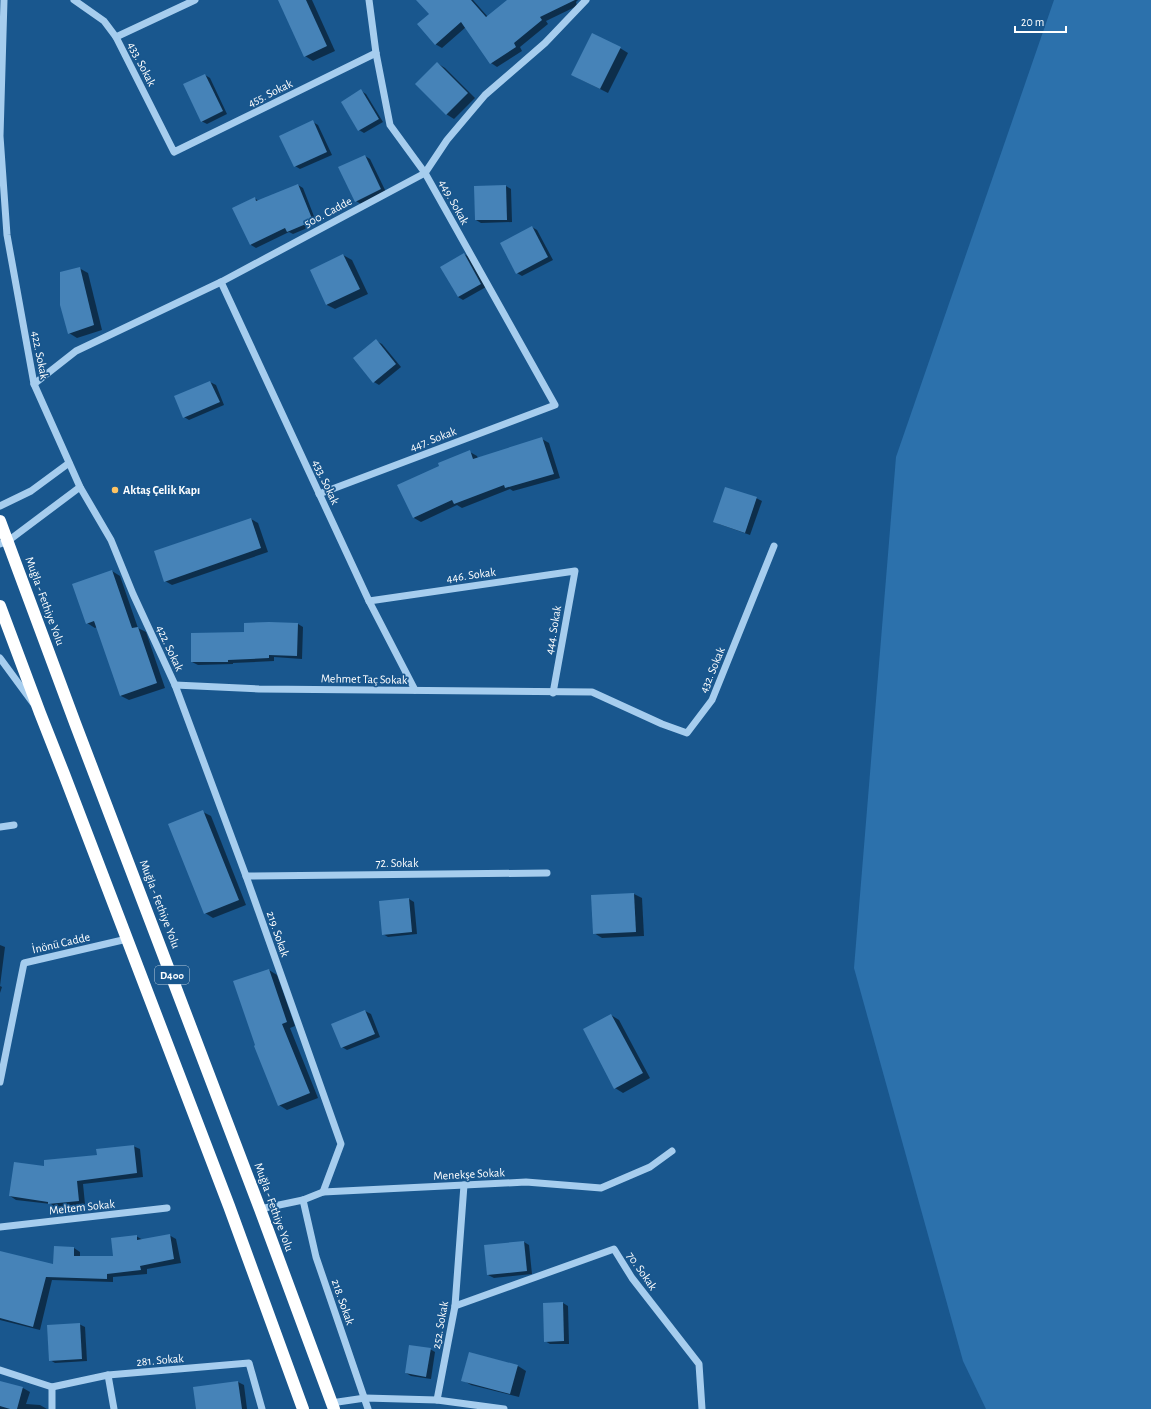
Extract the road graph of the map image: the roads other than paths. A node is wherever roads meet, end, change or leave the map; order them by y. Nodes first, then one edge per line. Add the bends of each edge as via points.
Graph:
1 (4, 0) edge
2 (74, 0) edge
3 (195, 0) edge
4 (368, 0) edge
5 (586, 0) edge
6 (116, 36) junction
7 (376, 53) junction
8 (174, 152) joint
9 (425, 173) junction
10 (221, 282) junction
11 (34, 384) junction
12 (555, 405) joint
13 (69, 462) junction
14 (80, 487) junction
15 (320, 494) junction
16 (0, 506) edge
17 (0, 521) edge
18 (4, 543) edge
19 (774, 546) dead end
20 (575, 571) joint
21 (370, 601) junction
22 (0, 606) edge
23 (0, 658) edge
24 (175, 685) junction
25 (414, 690) junction
26 (553, 692) junction
27 (40, 713) junction
28 (14, 825) dead end
29 (0, 827) edge
30 (547, 873) dead end
31 (246, 876) junction
32 (127, 939) junction
33 (0, 1082) edge
34 (672, 1151) dead end
35 (464, 1185) junction
36 (323, 1192) junction
37 (303, 1200) junction
38 (167, 1208) dead end
39 (260, 1209) junction
40 (0, 1227) edge
41 (456, 1306) junction
42 (0, 1370) edge
43 (108, 1375) junction
44 (52, 1387) junction
45 (364, 1398) junction
46 (437, 1400) junction
47 (332, 1406) edge
48 (52, 1409) edge
49 (114, 1409) edge
50 (262, 1409) edge
51 (303, 1409) edge
52 (368, 1409) edge
53 (504, 1409) edge
54 (702, 1409) edge

1 - 11 street, 422. Sokak via 0,136 7,235
2 - 6 street, 433. Sokak via 104,21
3 - 6 street
4 - 7 street, 449. Sokak
5 - 9 street, 500. Cadde via 545,43 485,94 447,140
6 - 8 street, 433. Sokak
7 - 8 street, 455. Sokak
7 - 9 street, 449. Sokak via 390,125
9 - 10 street, 500. Cadde
9 - 12 street, 449. Sokak
10 - 11 street, 500. Cadde via 76,351
10 - 15 street, 433. Sokak
11 - 13 street, 422. Sokak
12 - 15 street, 447. Sokak
13 - 14 street, 422. Sokak
13 - 16 street via 31,491
14 - 18 street
14 - 24 street, 422. Sokak via 111,540
15 - 21 street, 433. Sokak
17 - 18 highway, Muğla - Fethiye Yolu / D400
18 - 39 highway, Muğla - Fethiye Yolu / D400
19 - 26 street, 432. Sokak via 712,700 687,733 592,692
20 - 21 street, 446. Sokak
20 - 26 street, 444. Sokak
21 - 25 street, 433. Sokak
22 - 27 highway, D400
23 - 27 street
24 - 25 street, Mehmet Taç Sokak via 259,689
24 - 31 street, 219. Sokak
25 - 26 street, Mehmet Taç Sokak
27 - 32 highway, D400
28 - 29 street
30 - 31 street, 72. Sokak
31 - 36 street, 219. Sokak via 340,1144
32 - 33 street, İnönü Cadde via 24,963
32 - 51 highway, D400
34 - 35 street, Menekşe Sokak via 650,1167 601,1188 526,1182
35 - 36 street, Menekşe Sokak
35 - 41 street, 252. Sokak
36 - 37 street, Menekşe Sokak
37 - 39 street, Menekşe Sokak
37 - 45 street, 218. Sokak via 316,1257
38 - 40 street, Meltem Sokak
39 - 47 highway, Muğla - Fethiye Yolu / D400
41 - 46 street, 252. Sokak
41 - 54 street, 70. Sokak via 614,1249 632,1278 699,1364
42 - 44 street
43 - 44 street, 281. Sokak
43 - 49 street
43 - 50 street, 281. Sokak via 249,1363
44 - 48 street
45 - 46 street
45 - 47 street
45 - 52 street, 218. Sokak
46 - 53 street

